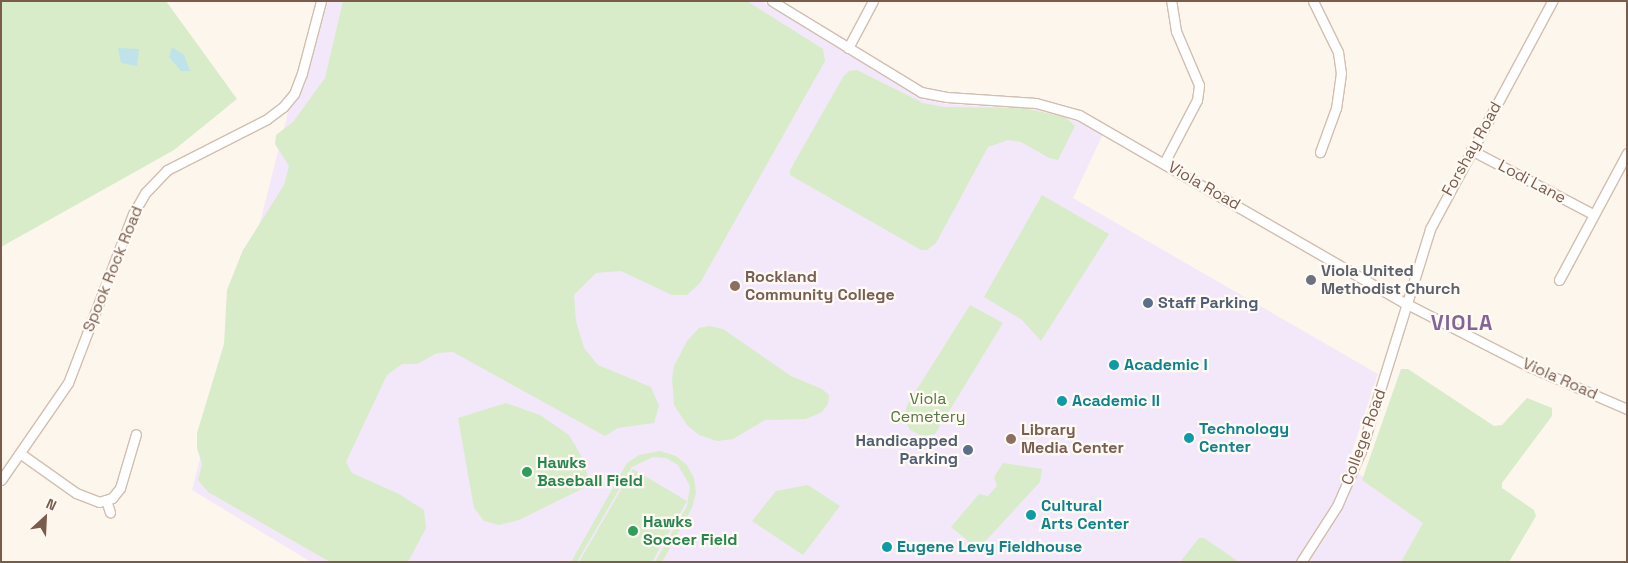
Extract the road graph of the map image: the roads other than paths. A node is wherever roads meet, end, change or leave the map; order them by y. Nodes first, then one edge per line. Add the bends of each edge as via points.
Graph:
1 (321, 1) edge
2 (772, 1) edge
3 (873, 1) edge
4 (1171, 1) edge
5 (1313, 1) edge
6 (1552, 1) edge
7 (848, 48) junction
8 (1471, 150) junction
9 (1320, 152) dead end
10 (1627, 153) edge
11 (1164, 162) junction
12 (1593, 214) junction
13 (1559, 280) dead end
14 (1407, 304) junction
15 (1627, 409) edge
16 (136, 434) dead end
17 (20, 454) junction
18 (1, 480) edge
19 (106, 500) junction
20 (110, 512) dead end
21 (1301, 562) edge

1 - 17 street, Spook Rock Road via 302,73 294,94 283,108 268,119 167,170 145,193 130,221 68,383
2 - 7 street, Viola Road
3 - 7 street
4 - 11 street via 1176,31 1199,85 1197,100
5 - 9 street via 1338,52 1341,73 1336,108
6 - 8 street, Forshay Road
7 - 11 street, Viola Road via 909,86 933,95 1013,100 1066,110
8 - 12 street, Lodi Lane
8 - 14 street, Forshay Road via 1430,229
10 - 12 street
11 - 14 street, Viola Road
12 - 13 street
14 - 15 street, Viola Road via 1530,367
14 - 21 street, College Road via 1354,469 1328,522
16 - 19 street via 120,488
17 - 18 street, Spook Rock Road
17 - 19 street via 76,493 100,502
19 - 20 street

